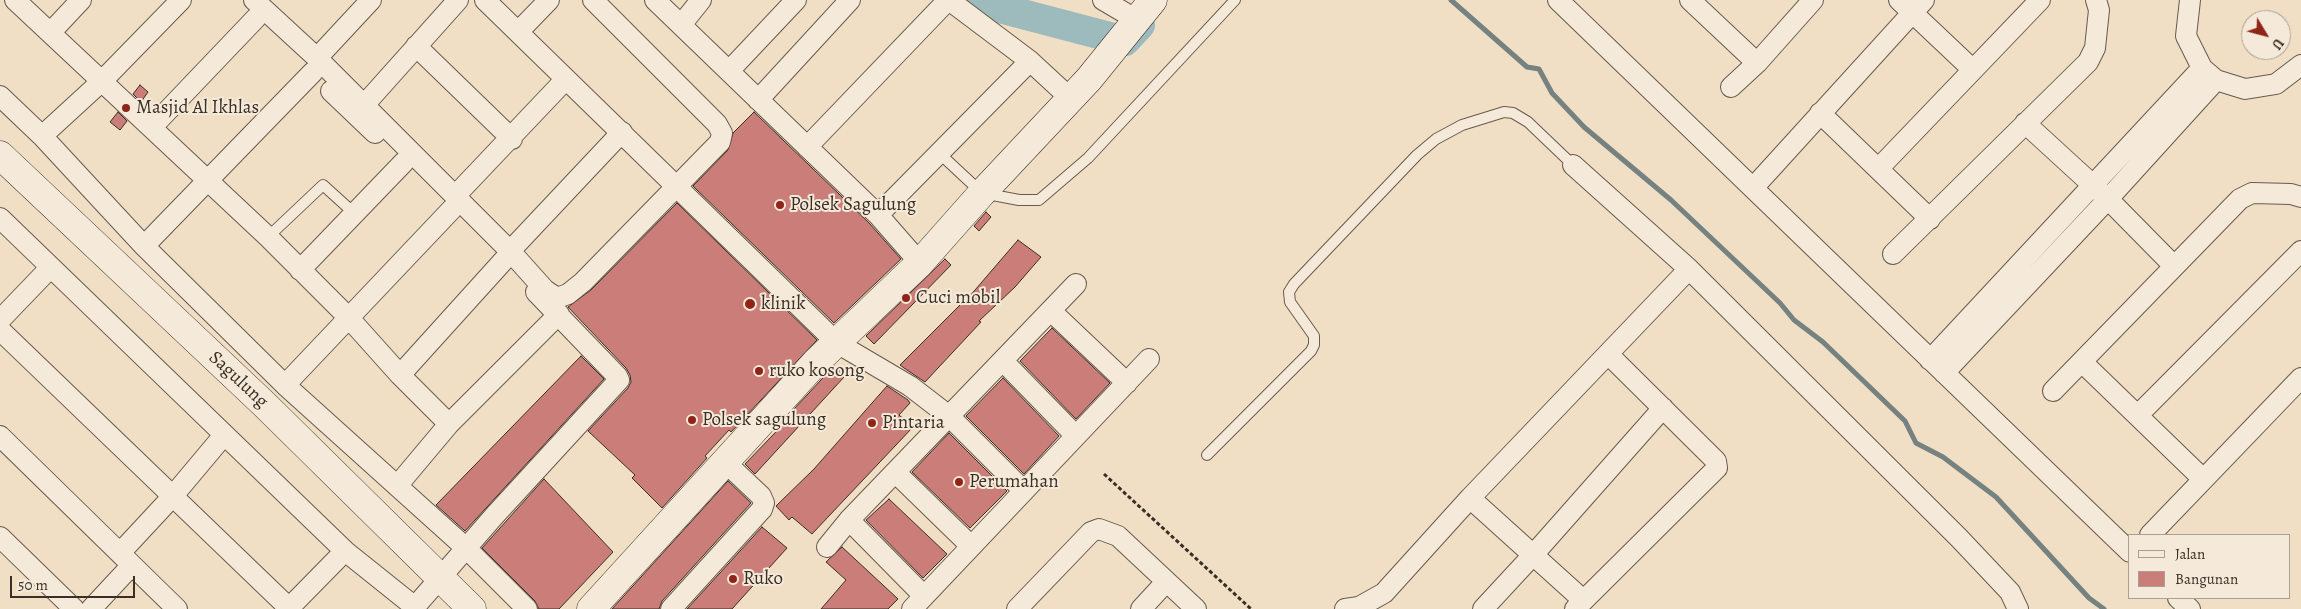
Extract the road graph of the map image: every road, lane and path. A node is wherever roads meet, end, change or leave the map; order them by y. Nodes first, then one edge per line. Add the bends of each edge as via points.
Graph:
1 (15, 0) edge
2 (81, 0) edge
3 (181, 0) edge
4 (239, 0) edge
5 (371, 0) edge
6 (458, 0) edge
7 (485, 0) edge
8 (549, 0) edge
9 (593, 0) edge
10 (655, 0) edge
11 (701, 0) edge
12 (796, 0) edge
13 (850, 0) edge
14 (949, 0) edge
15 (1103, 0) edge
16 (1235, 0) edge
17 (1813, 0) edge
18 (2040, 0) edge
19 (2096, 0) edge
20 (2190, 0) edge
21 (1563, 2) edge
22 (1698, 3) edge
23 (1912, 4) edge
24 (263, 8) edge
25 (1139, 18) edge
26 (680, 25) junction
27 (50, 32) junction
28 (518, 32) junction
29 (416, 46) junction
30 (1030, 61) junction
31 (1757, 62) junction
32 (315, 65) junction
33 (2301, 66) edge
34 (1972, 69) junction
35 (729, 72) junction
36 (2209, 74) junction
37 (566, 79) junction
38 (102, 81) junction
39 (1731, 87) dead end
40 (1080, 89) junction
41 (0, 96) edge
42 (758, 100) junction
43 (364, 104) junction
44 (1820, 113) junction
45 (2025, 124) junction
46 (152, 127) junction
47 (622, 132) junction
48 (42, 136) junction
49 (512, 139) junction
50 (807, 147) junction
51 (938, 152) junction
52 (0, 155) edge
53 (404, 162) junction
54 (1573, 165) joint
55 (1878, 169) junction
56 (208, 180) junction
57 (675, 186) junction
58 (2093, 186) junction
59 (1752, 188) junction
60 (982, 193) junction
61 (2301, 198) edge
62 (2108, 199) junction
63 (454, 203) junction
64 (355, 214) junction
65 (878, 215) junction
66 (0, 218) edge
67 (1930, 218) junction
68 (268, 237) junction
69 (144, 246) junction
70 (2301, 251) edge
71 (1893, 254) dead end
72 (507, 256) junction
73 (920, 263) junction
74 (2174, 266) junction
75 (50, 268) junction
76 (1689, 269) junction
77 (300, 270) junction
78 (1076, 284) dead end
79 (1051, 311) junction
80 (559, 314) junction
81 (348, 317) junction
82 (0, 320) edge
83 (0, 330) edge
84 (837, 343) junction
85 (1608, 354) junction
86 (1149, 359) dead end
87 (1003, 361) junction
88 (2083, 363) junction
89 (1937, 366) junction
90 (400, 375) junction
91 (2301, 378) edge
92 (1126, 383) junction
93 (285, 385) junction
94 (2053, 391) dead end
95 (1663, 408) junction
96 (2138, 415) junction
97 (949, 416) junction
98 (449, 424) junction
99 (0, 436) edge
100 (224, 436) junction
101 (1076, 436) junction
102 (1207, 455) dead end
103 (725, 462) junction
104 (895, 472) junction
105 (1104, 474) dead end
106 (2203, 479) junction
107 (397, 486) junction
108 (1024, 491) junction
109 (172, 497) junction
110 (1470, 498) junction
111 (849, 520) junction
112 (2151, 534) edge
113 (0, 537) edge
114 (971, 546) junction
115 (827, 547) dead end
116 (466, 548) junction
117 (2128, 550) edge
118 (345, 551) junction
119 (1533, 555) junction
120 (126, 559) junction
121 (441, 576) junction
122 (1166, 582) junction
123 (2179, 599) edge
124 (918, 603) edge
125 (1579, 604) edge
126 (414, 608) edge
127 (74, 609) edge
128 (92, 609) edge
129 (177, 609) edge
130 (288, 609) edge
131 (472, 609) edge
132 (527, 609) edge
133 (591, 609) edge
134 (671, 609) edge
135 (1017, 609) edge
136 (1141, 609) edge
137 (1196, 609) edge
138 (1251, 609) edge
139 (1345, 609) edge
140 (1483, 609) edge
141 (2018, 609) edge
142 (2190, 609) edge

1 - 27 street
2 - 27 street
3 - 38 street
4 - 24 street
5 - 32 street
6 - 29 street
7 - 28 street
8 - 28 street
9 - 57 street via 717,124 722,133 720,142
10 - 26 street
11 - 26 street
12 - 35 street
13 - 42 street
14 - 30 street
14 - 50 street
15 - 25 street
16 - 60 lane via 1088,158 1039,200
17 - 31 street
18 - 34 street
19 - 45 street via 2099,10 2092,56
20 - 36 street via 2186,36
21 - 59 street
22 - 31 street
23 - 34 street
23 - 44 street
24 - 32 street
24 - 46 street
25 - 40 street
26 - 35 street
27 - 38 street
28 - 37 street
29 - 43 street
29 - 49 street
30 - 40 street
30 - 51 street
31 - 39 street
32 - 43 street
32 - 53 street
32 - 56 street
33 - 36 street via 2276,84 2245,89
34 - 55 street
35 - 42 street
36 - 58 street
36 - 62 street
37 - 47 street
37 - 49 street
38 - 46 street
38 - 48 street
40 - 60 street
41 - 48 street
42 - 50 street
43 - 63 street
44 - 55 street
44 - 59 street
45 - 58 street
45 - 67 street
46 - 56 street
47 - 57 street
47 - 72 street
48 - 69 street
49 - 63 street
50 - 65 street
51 - 60 lane
51 - 65 street
52 - 121 street, Sagulung
53 - 63 street
53 - 64 street
54 - 76 street
54 - 102 lane via 1528,122 1513,113 1504,112 1462,125 1436,138 1294,284 1289,292 1290,302 1314,336 1311,351
55 - 67 street
56 - 68 street
56 - 69 street
57 - 72 street via 568,294 557,298
57 - 84 street
58 - 62 street
58 - 89 street
59 - 89 street
60 - 73 street
61 - 74 street via 2291,194 2246,195
62 - 74 street
62 - 89 street
63 - 72 street
63 - 81 street
64 - 68 lane via 323,185
64 - 77 street
65 - 73 street
66 - 75 street
67 - 71 street
68 - 77 street
69 - 93 street
70 - 96 street
72 - 80 street
72 - 90 street
73 - 84 street
74 - 88 street
75 - 82 street
75 - 100 street
76 - 85 street
76 - 141 street via 1959,538 2010,592
77 - 81 street
78 - 79 street
79 - 87 street
79 - 92 street
80 - 98 street
80 - 116 street via 619,380
81 - 90 street
81 - 93 street
83 - 109 street
84 - 97 street via 910,386
84 - 103 street
85 - 95 street
85 - 110 street
86 - 92 street
87 - 97 street
87 - 101 street
88 - 94 street
88 - 96 street
89 - 117 street
90 - 98 street
91 - 106 street
92 - 101 street
93 - 107 street
95 - 119 street
95 - 125 street via 1716,461 1717,468
96 - 106 street
97 - 104 street
97 - 108 street
98 - 107 street
99 - 120 street
100 - 109 street
100 - 118 street
101 - 108 street
103 - 133 street
103 - 134 street via 761,496 762,509
104 - 111 street
104 - 114 street
105 - 138 path
106 - 112 street
107 - 116 street
108 - 114 street
109 - 120 street
109 - 130 street
110 - 119 street
110 - 139 street via 1384,593 1359,607
111 - 115 street
111 - 124 street
113 - 127 street
114 - 124 street
116 - 121 street
116 - 132 street
118 - 126 street
118 - 130 street
119 - 125 street
119 - 140 street
120 - 128 street
120 - 129 street
121 - 126 street
121 - 131 street, Sagulung
122 - 135 street via 1118,536 1099,529 1091,532
122 - 136 street
122 - 137 street
123 - 142 street

